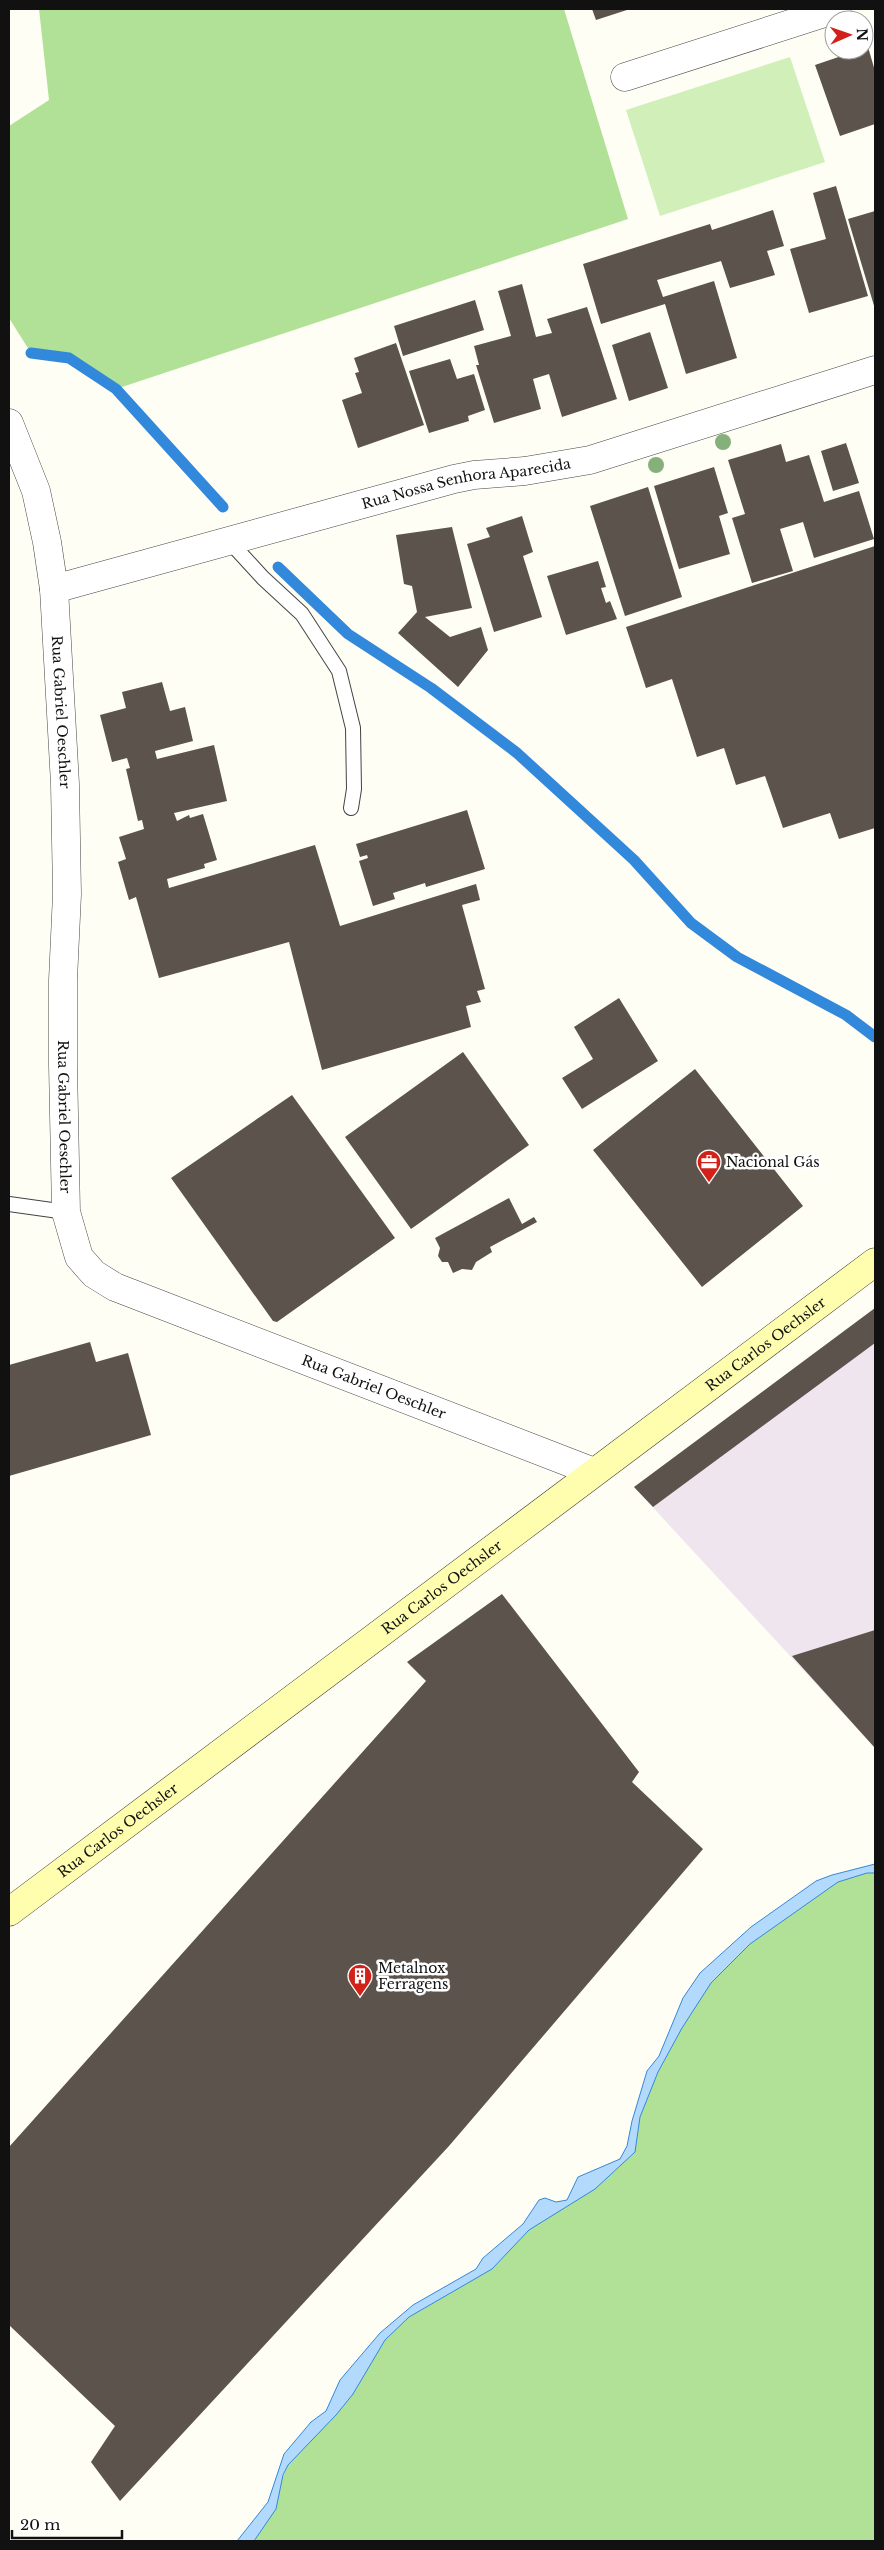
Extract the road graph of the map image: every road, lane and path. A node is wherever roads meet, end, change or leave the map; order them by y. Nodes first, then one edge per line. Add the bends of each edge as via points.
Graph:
1 (838, 9) edge
2 (625, 77) dead end
3 (875, 370) edge
4 (9, 423) edge
5 (230, 542) junction
6 (54, 589) junction
7 (351, 808) dead end
8 (9, 1204) edge
9 (66, 1212) junction
10 (875, 1262) edge
11 (594, 1472) junction
12 (9, 1912) edge

1 - 2 street
3 - 5 street, Rua Nossa Senhora Aparecida via 590,460 454,479
4 - 6 street, Rua Gabriel Oeschler via 36,491
5 - 6 street, Rua Nossa Senhora Aparecida
5 - 7 lane via 302,614 339,671 354,728
6 - 9 street, Rua Gabriel Oeschler via 65,784 67,894 63,1066
8 - 9 lane
9 - 11 street, Rua Gabriel Oeschler via 80,1257 94,1274 115,1287
10 - 11 main road, Rua Carlos Oechsler
11 - 12 main road, Rua Carlos Oechsler

